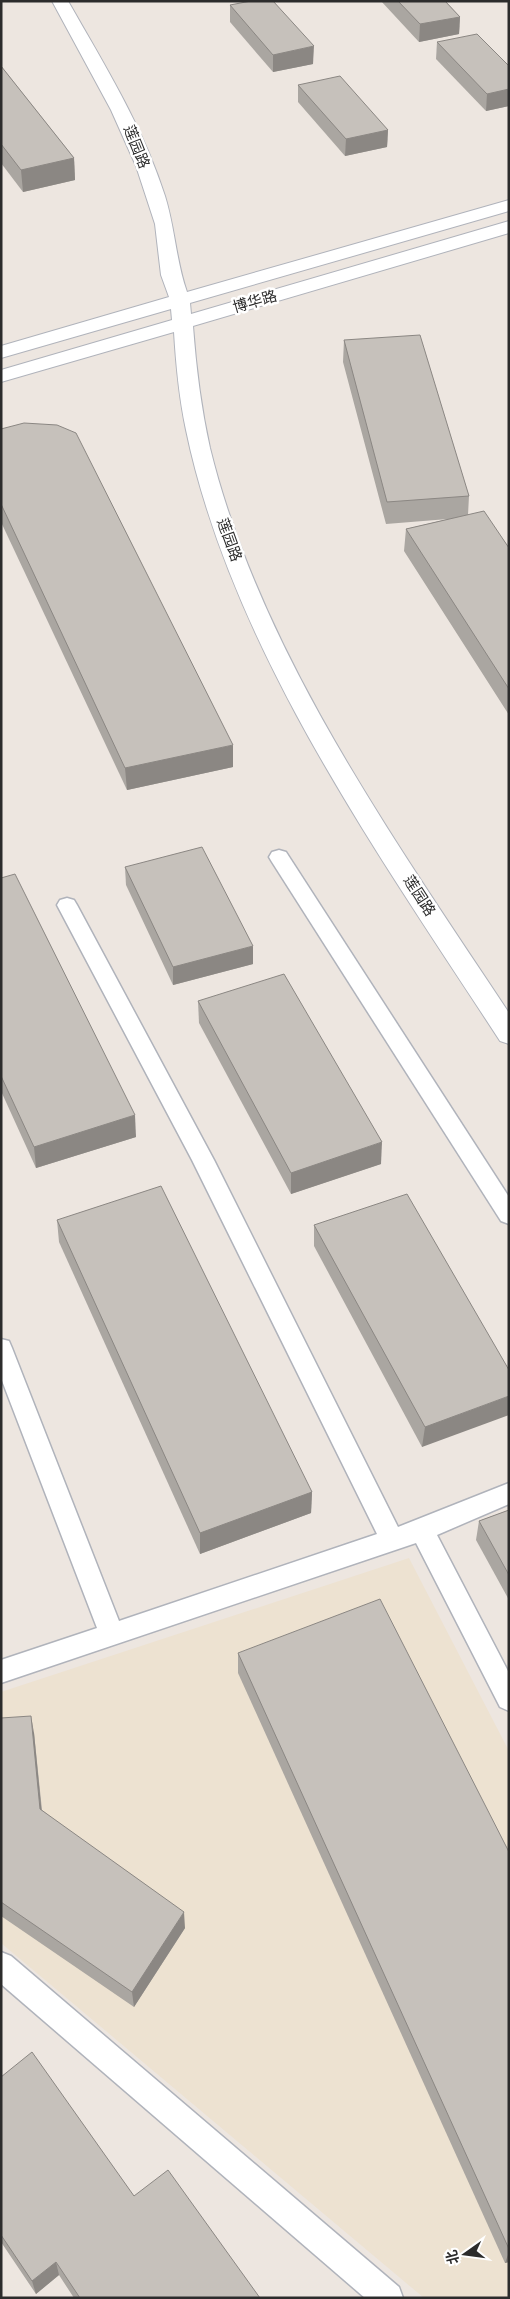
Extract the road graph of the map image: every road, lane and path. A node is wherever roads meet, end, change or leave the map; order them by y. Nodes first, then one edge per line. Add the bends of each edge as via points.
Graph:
1 (60, 1) edge
2 (509, 205) edge
3 (509, 227) edge
4 (179, 300) junction
5 (182, 323) junction
6 (1, 352) edge
7 (1, 376) edge
8 (279, 858) dead end
9 (67, 904) dead end
10 (509, 1034) edge
11 (509, 1215) edge
12 (1, 1348) edge
13 (509, 1493) edge
14 (422, 1530) junction
15 (392, 1540) junction
16 (112, 1634) junction
17 (1, 1672) edge
18 (509, 1699) edge
19 (1, 1966) edge
20 (388, 2298) edge

1 - 4 street, 莲园路 via 112,93 144,166 164,224 171,273
2 - 4 street, 博华路
3 - 5 street, 博华路
4 - 5 street, 莲园路
4 - 6 street, 博华路
5 - 7 street, 博华路
5 - 10 street, 莲园路 via 189,393 204,464 226,535 254,606 292,684 356,798
8 - 11 lane
9 - 15 lane via 203,1160
12 - 16 lane
13 - 14 lane
14 - 15 lane
14 - 18 lane
15 - 16 lane
16 - 17 lane
19 - 20 lane

